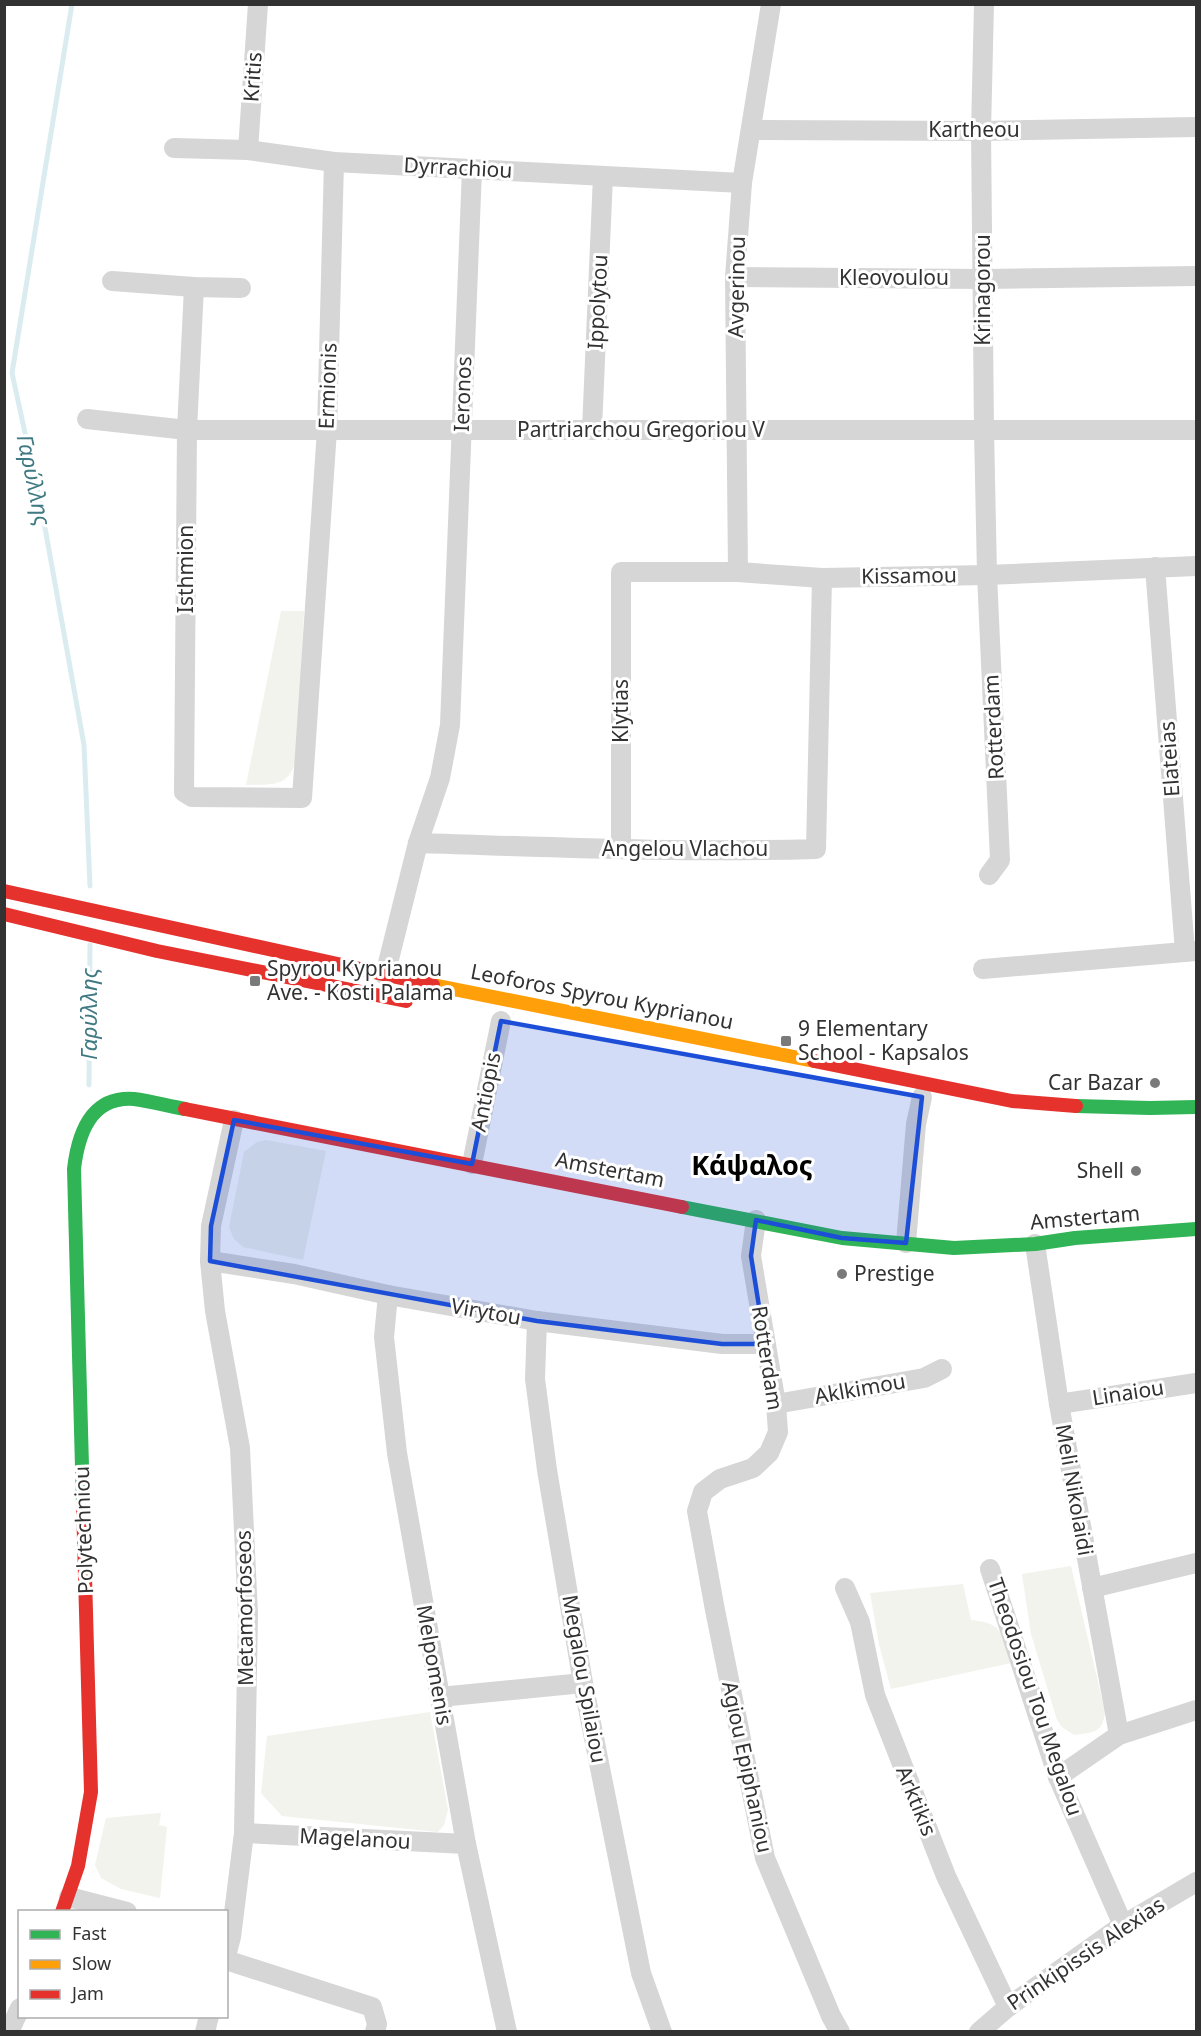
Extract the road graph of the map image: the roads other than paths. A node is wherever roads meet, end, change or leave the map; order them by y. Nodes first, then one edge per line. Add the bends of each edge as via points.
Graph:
1 (258, 4) edge
2 (771, 4) edge
3 (984, 4) edge
4 (1197, 127) edge
5 (751, 130) junction
6 (981, 131) junction
7 (174, 148) dead end
8 (248, 150) junction
9 (334, 162) junction
10 (472, 169) junction
11 (603, 176) junction
12 (742, 183) junction
13 (1197, 276) edge
14 (735, 277) junction
15 (984, 279) junction
16 (112, 280) dead end
17 (194, 288) junction
18 (241, 288) dead end
19 (87, 419) dead end
20 (462, 429) junction
21 (592, 429) junction
22 (187, 430) junction
23 (327, 430) junction
24 (984, 430) junction
25 (1197, 430) edge
26 (737, 431) junction
27 (1197, 566) edge
28 (1155, 567) junction
29 (621, 572) joint
30 (738, 572) junction
31 (987, 575) junction
32 (822, 578) junction
33 (240, 798) joint
34 (418, 843) junction
35 (621, 849) junction
36 (989, 875) dead end
37 (4, 891) edge
38 (4, 914) edge
39 (1191, 951) edge
40 (983, 969) dead end
41 (385, 975) junction
42 (421, 1004) dead end
43 (501, 1020) dead end
44 (922, 1097) dead end
45 (1197, 1107) edge
46 (234, 1120) junction
47 (77, 1144) joint
48 (472, 1164) junction
49 (756, 1221) junction
50 (1197, 1229) edge
51 (906, 1243) junction
52 (1035, 1244) junction
53 (210, 1261) junction
54 (388, 1295) junction
55 (537, 1321) junction
56 (765, 1344) junction
57 (942, 1368) dead end
58 (1197, 1383) edge
59 (776, 1404) junction
60 (1059, 1404) junction
61 (703, 1492) joint
62 (1197, 1563) edge
63 (990, 1569) dead end
64 (845, 1588) dead end
65 (1092, 1588) junction
66 (583, 1683) junction
67 (440, 1697) junction
68 (1197, 1710) edge
69 (1119, 1735) junction
70 (1058, 1777) junction
71 (244, 1833) junction
72 (466, 1844) junction
73 (1197, 1882) edge
74 (66, 1904) edge
75 (118, 1910) edge
76 (1123, 1925) junction
77 (229, 1936) edge
78 (228, 1959) edge
79 (1008, 2007) junction
80 (18, 2012) edge
81 (9, 2031) edge
82 (375, 2031) edge
83 (507, 2031) edge
84 (662, 2031) edge
85 (840, 2031) edge
86 (979, 2031) edge

1 - 8 street, Kritis
2 - 5 street, Avgerinou
3 - 6 street, Krinagorou
4 - 6 street, Kartheou
5 - 6 street, Kartheou
5 - 12 street, Avgerinou
6 - 15 street, Krinagorou
7 - 8 street, Dyrrachiou
8 - 9 street, Dyrrachiou
9 - 10 street, Dyrrachiou
9 - 23 street, Ermionis
10 - 11 street, Dyrrachiou
10 - 20 street, Ieronos
11 - 12 street, Dyrrachiou
11 - 21 street, Ippolytou
12 - 14 street, Avgerinou
13 - 15 street, Kleovoulou
14 - 15 street, Kleovoulou
14 - 26 street, Avgerinou
15 - 24 street, Krinagorou
16 - 17 street
17 - 18 street
17 - 22 street, Isthmion
19 - 22 street, Partriarchou Gregoriou V
20 - 21 street, Partriarchou Gregoriou V
20 - 23 street, Partriarchou Gregoriou V
20 - 34 street, Ieronos via 450,725 440,778
21 - 26 street, Partriarchou Gregoriou V
22 - 23 street, Partriarchou Gregoriou V
22 - 33 street, Isthmion via 184,792 192,797
23 - 33 street, Ermionis via 302,798
24 - 25 street, Partriarchou Gregoriou V
24 - 26 street, Partriarchou Gregoriou V
24 - 31 street, Krinagorou
26 - 30 street, Avgerinou
27 - 28 street, Kissamou
28 - 31 street, Kissamou
28 - 39 street, Elateias
29 - 30 street, Kissamou
29 - 35 street, Klytias
30 - 32 street, Kissamou
31 - 32 street, Kissamou
31 - 36 street, Rotterdam via 1000,860
32 - 35 street, Angelou Vlachou via 816,849
34 - 35 street, Angelou Vlachou
34 - 41 street
37 - 41 street, Leoforos Spyrou Kyprianou
38 - 42 street via 157,951
39 - 40 street
41 - 45 street, Leoforos Spyrou Kyprianou via 1012,1101 1080,1107
43 - 48 street, Antiopis
44 - 51 street via 916,1124
46 - 47 street, Amstertam via 132,1099 110,1103 89,1117
46 - 48 street, Amstertam
46 - 53 street, Metamorfoseos via 211,1226
47 - 74 street, Polytechniou via 74,1169 91,1792 78,1866
48 - 49 street, Amstertam
49 - 51 street, Amstertam via 842,1238
49 - 56 street, Rotterdam via 751,1256
50 - 52 street, Amstertam
51 - 52 street, Amstertam via 954,1248
52 - 60 street, Meli Nikolaidi
53 - 54 street, Virytou
53 - 71 street, Metamorfoseos via 240,1448 248,1614
54 - 55 street, Virytou
54 - 67 street, Melpomenis via 384,1337 397,1453
55 - 56 street, Virytou via 722,1344
55 - 66 street, Megalou Spilaiou via 535,1378
56 - 59 street, Rotterdam
57 - 59 street, Aklkimou via 924,1378
58 - 60 street, Linaiou
59 - 61 street, Rotterdam via 777,1432 769,1453 753,1468 720,1479
60 - 65 street, Meli Nikolaidi
61 - 85 street, Agiou Epiphaniou via 697,1512 765,1858
62 - 65 street
63 - 70 street, Theodosiou Tou Megalou
64 - 79 street, Arktikis via 860,1622 875,1695 946,1876
65 - 69 street, Meli Nikolaidi
66 - 67 street
66 - 84 street, Megalou Spilaiou via 641,1973
67 - 72 street, Melpomenis
68 - 69 street
69 - 70 street
70 - 76 street, Theodosiou Tou Megalou
71 - 72 street, Magelanou
71 - 77 street, Metamorfoseos
72 - 83 street, Melpomenis
73 - 76 street, Prinkipissis Alexias
74 - 75 street
76 - 79 street, Prinkipissis Alexias
78 - 82 street via 372,2007
79 - 86 street, Prinkipissis Alexias
80 - 81 street

